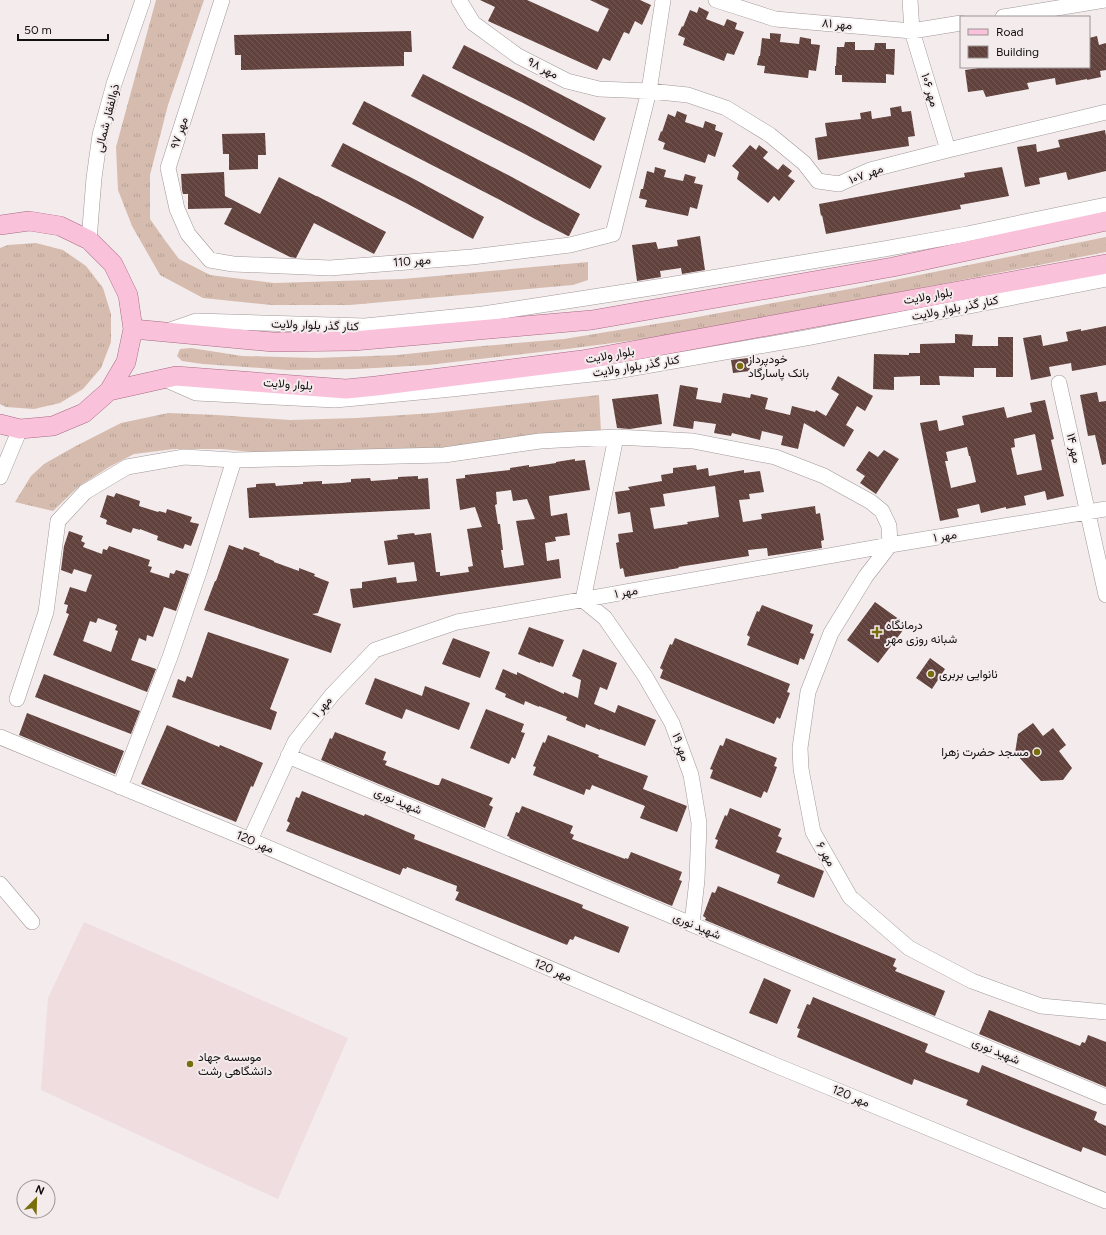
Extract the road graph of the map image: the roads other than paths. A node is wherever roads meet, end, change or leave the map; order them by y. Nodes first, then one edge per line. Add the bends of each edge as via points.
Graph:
1 (143, 0) edge
2 (222, 0) edge
3 (459, 0) edge
4 (663, 0) edge
5 (716, 0) edge
6 (910, 0) edge
7 (1106, 0) edge
8 (1009, 16) edge
9 (960, 23) edge
10 (912, 31) junction
11 (649, 91) junction
12 (1106, 112) edge
13 (948, 150) junction
14 (1106, 205) edge
15 (1106, 221) edge
16 (0, 225) edge
17 (89, 240) junction
18 (210, 260) joint
19 (1106, 264) edge
20 (1106, 279) edge
21 (133, 329) junction
22 (164, 332) junction
23 (164, 379) junction
24 (1059, 383) dead end
25 (109, 391) junction
26 (0, 424) edge
27 (20, 429) junction
28 (616, 437) junction
29 (234, 460) junction
30 (0, 477) edge
31 (1106, 510) edge
32 (1088, 512) junction
33 (890, 545) junction
34 (1106, 595) edge
35 (583, 600) junction
36 (17, 699) dead end
37 (0, 737) edge
38 (288, 756) junction
39 (120, 787) junction
40 (250, 840) junction
41 (0, 884) edge
42 (32, 922) dead end
43 (692, 924) junction
44 (1106, 1012) edge
45 (1106, 1097) edge
46 (1106, 1201) edge

1 - 17 street, ذوالفقار شمالی via 114,84 100,135
2 - 18 street, مهر ۹۷ via 168,168 177,209 188,234
3 - 11 street, مهر ۹۸ via 473,23 518,56 567,81 599,89
4 - 11 street
5 - 10 street, مهر ۸۱ via 775,19
6 - 10 street, مهر ۱۰۶
7 - 8 street
9 - 10 street, مهر ۸۱
10 - 13 street, مهر ۱۰۶
11 - 13 street, مهر ۱۰۷ via 688,95 726,108 770,135 804,163 818,181 839,184 870,170
11 - 18 street, مهر 110 via 613,234 570,245 479,256 330,268 233,264
12 - 13 street, مهر ۱۰۷
14 - 22 street, کنار گذر بلوار ولایت via 884,249 483,314 365,326 196,321
15 - 22 main road via 893,267 592,320 353,341 273,342
16 - 17 main road via 29,221 60,226
17 - 21 main road via 113,264 128,295
19 - 23 main road, بلوار ولایت via 582,360 376,386 346,389 176,376
20 - 23 street, کنار گذر بلوار ولایت via 811,337 611,372 335,400 196,392
21 - 22 main road
21 - 25 main road via 126,362
23 - 25 main road, بلوار ولایت
24 - 32 street, مهر ۱۴
25 - 27 main road via 84,413 53,426
26 - 27 main road
27 - 30 street
28 - 29 street via 540,441 444,455
28 - 33 street via 693,440 774,457 817,473 871,502 882,511 889,526
28 - 35 street
29 - 36 street via 184,457 127,467 85,492 58,521 46,612
29 - 39 street via 170,657
31 - 32 street, مهر ۱
32 - 33 street, مهر ۱
32 - 34 street, مهر ۱۴
33 - 35 street, مهر ۱
33 - 44 street, مهر ۶ via 866,576 831,633 808,692 800,748 801,769 813,832 850,897 909,948 972,981 1041,1006
35 - 38 street, مهر ۱ via 457,622 375,650 332,695 294,742
35 - 43 street, مهر ۱۹ via 605,618 645,676 672,723 691,775 699,823
37 - 39 street, مهر 120
38 - 40 street, مهر ۱
38 - 43 street, شهید نوری
39 - 40 street, مهر 120
40 - 46 street, مهر 120 via 775,1065
41 - 42 street
43 - 45 street, شهید نوری

